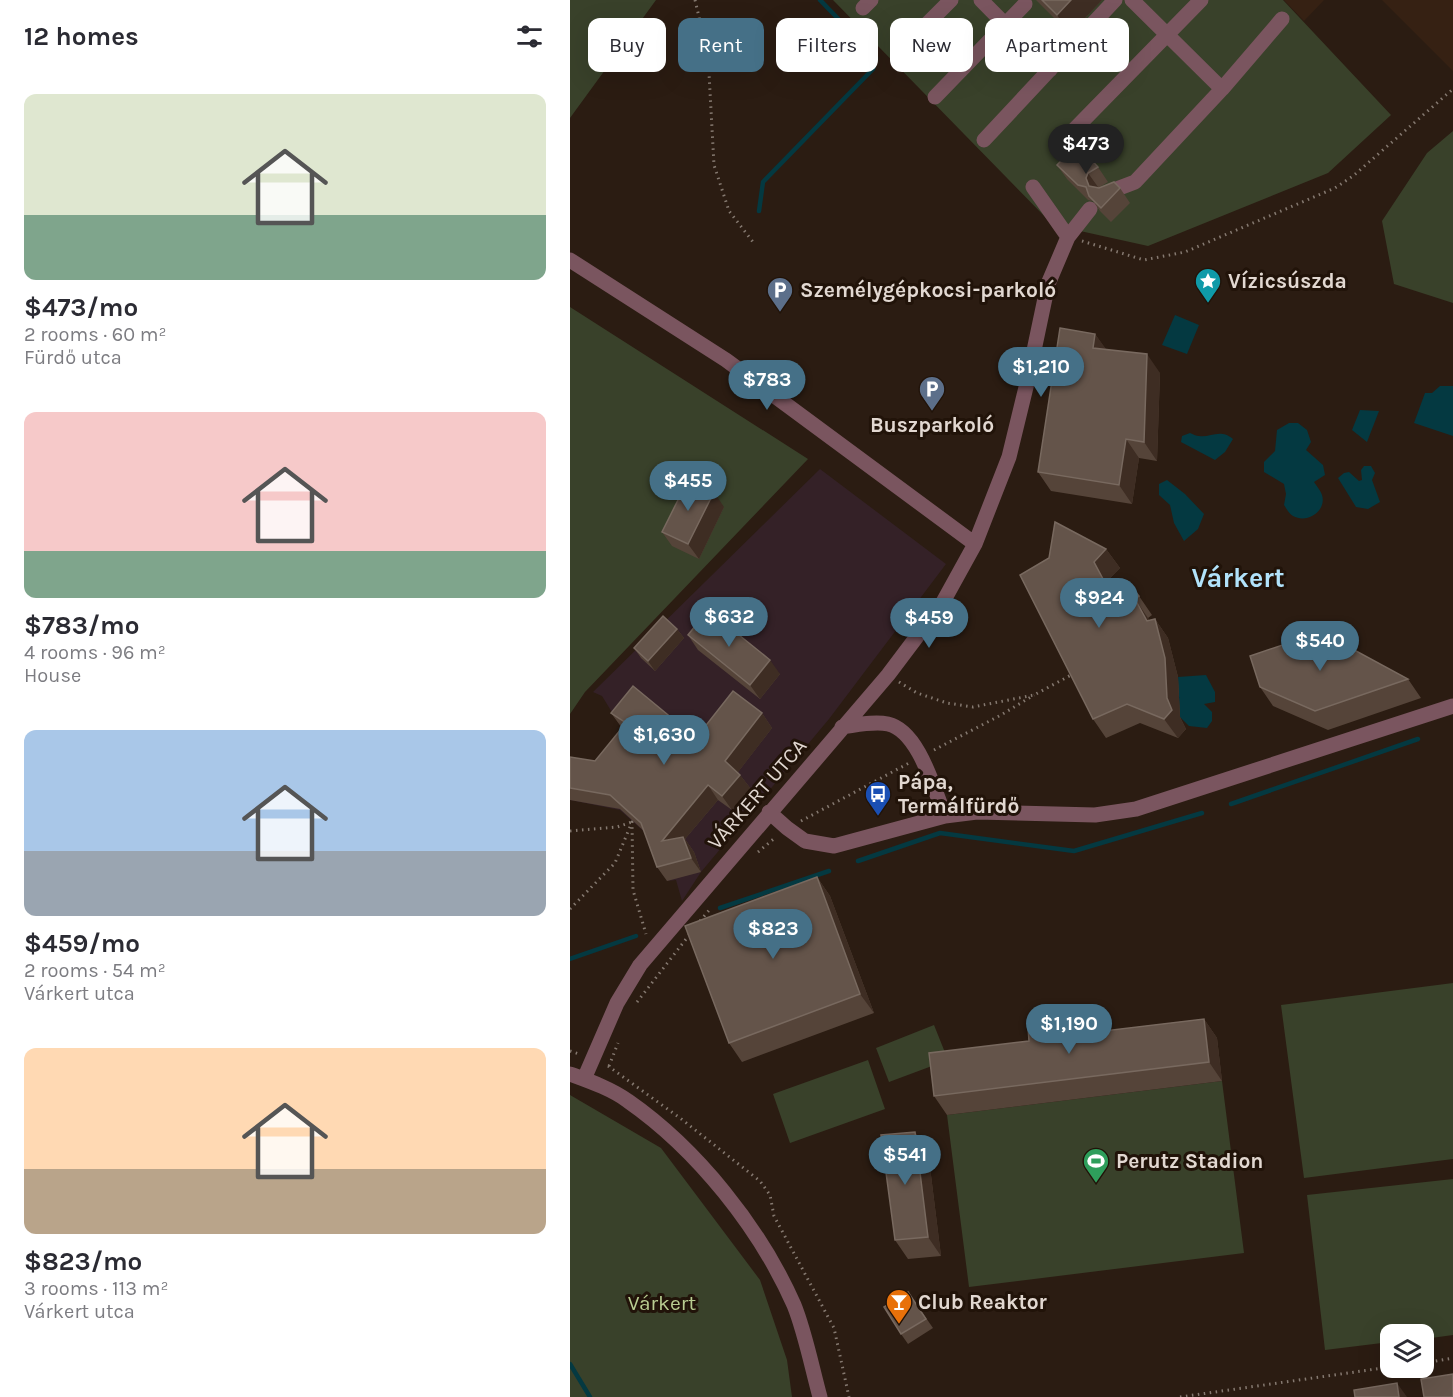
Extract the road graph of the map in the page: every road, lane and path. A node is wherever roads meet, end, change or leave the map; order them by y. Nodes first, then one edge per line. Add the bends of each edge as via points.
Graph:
1 (695, 0) edge
2 (951, 0) edge
3 (981, 0) edge
4 (1115, 0) edge
5 (1132, 0) edge
6 (1201, 0) edge
7 (1025, 4) dead end
8 (933, 18) edge
9 (998, 18) edge
10 (1012, 18) edge
11 (1098, 18) edge
12 (1282, 20) dead end
13 (1167, 34) junction
14 (985, 46) edge
15 (1047, 72) edge
16 (1222, 89) junction
17 (1453, 89) edge
18 (935, 97) dead end
19 (1066, 138) dead end
20 (984, 140) dead end
21 (1033, 187) dead end
22 (1106, 193) edge
23 (1090, 209) edge
24 (1068, 237) junction
25 (753, 242) dead end
26 (570, 260) edge
27 (975, 544) junction
28 (1074, 674) edge
29 (888, 675) junction
30 (1453, 706) edge
31 (842, 727) junction
32 (769, 812) junction
33 (945, 816) junction
34 (632, 822) junction
35 (570, 831) edge
36 (570, 909) edge
37 (652, 951) junction
38 (577, 1077) edge
39 (1453, 1358) edge
40 (1434, 1361) edge
41 (1380, 1368) edge
42 (820, 1397) edge
43 (1180, 1397) edge

1 - 25 path via 708,55 714,165 729,211
2 - 8 street
3 - 9 street
4 - 11 street
5 - 13 street
6 - 13 street
7 - 10 street
12 - 16 street
13 - 16 street
13 - 19 street
14 - 18 street
15 - 20 street
16 - 22 street via 1135,182
17 - 24 path via 1335,188 1185,252 1144,260
21 - 24 street
23 - 24 street, VÁRKERT UTCA
24 - 27 street, VÁRKERT UTCA via 1048,284 1010,457
26 - 27 street via 726,360
27 - 29 street, VÁRKERT UTCA via 943,602
28 - 29 path via 1034,695 973,707 917,693
29 - 31 street, VÁRKERT UTCA
30 - 33 street via 1136,809 1095,815 977,812
31 - 32 street, VÁRKERT UTCA
31 - 33 street via 890,724 901,730 921,757
32 - 33 street via 805,841 834,846
32 - 37 street, VÁRKERT UTCA
34 - 35 path
34 - 36 path via 615,863
34 - 37 path via 633,890
37 - 38 street, VÁRKERT UTCA via 616,1003
38 - 42 street, VÁRKERT UTCA via 627,1100 679,1142 720,1188 763,1245 794,1306
39 - 40 path
41 - 43 path

